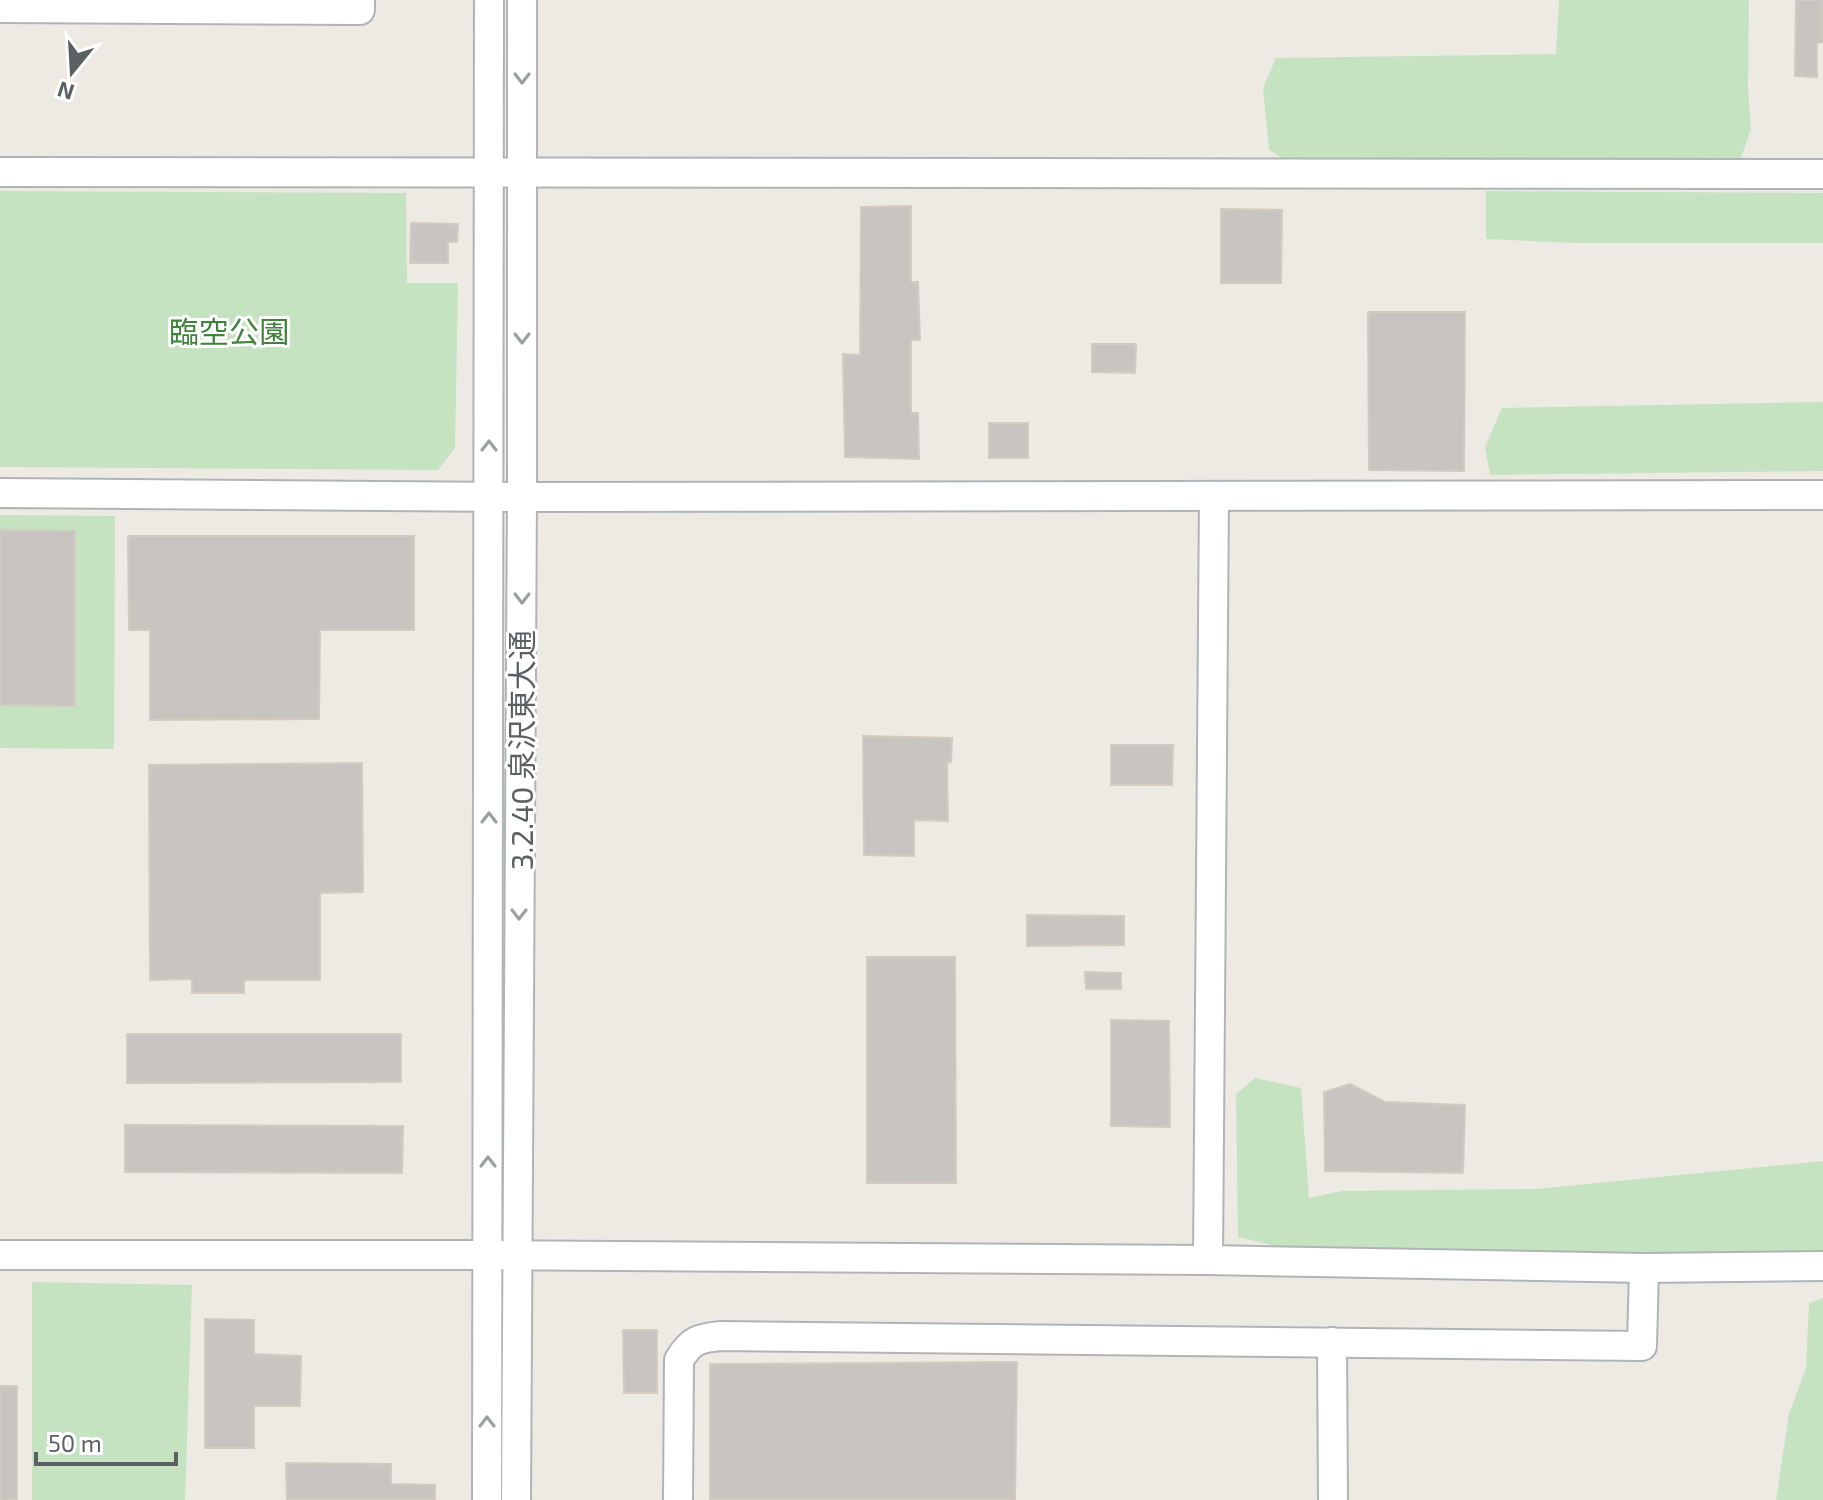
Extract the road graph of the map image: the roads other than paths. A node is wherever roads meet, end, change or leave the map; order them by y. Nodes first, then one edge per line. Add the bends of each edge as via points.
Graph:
1 (360, 0) edge
2 (489, 0) edge
3 (522, 0) edge
4 (0, 8) edge
5 (0, 172) edge
6 (489, 173) junction
7 (522, 173) junction
8 (1823, 174) edge
9 (0, 493) edge
10 (1823, 495) edge
11 (1214, 496) junction
12 (489, 497) junction
13 (522, 497) junction
14 (0, 1255) edge
15 (487, 1255) junction
16 (517, 1256) junction
17 (1208, 1260) junction
18 (1823, 1266) edge
19 (1644, 1268) junction
20 (1332, 1342) junction
21 (487, 1500) edge
22 (516, 1500) edge
23 (678, 1500) edge
24 (1333, 1500) edge

1 - 4 street via 360,10
2 - 6 street, 3.2.40 泉沢東大通
3 -> 7 street, 3.2.40 泉沢東大通
5 - 6 street
6 - 7 street
12 -> 6 street, 3.2.40 泉沢東大通
7 - 8 street
7 -> 13 street, 3.2.40 泉沢東大通
9 - 12 street
10 - 11 street
11 - 13 street
11 - 17 street
12 - 13 street
15 -> 12 street, 3.2.40 泉沢東大通
13 -> 16 street, 3.2.40 泉沢東大通
14 - 15 street
15 - 16 street
21 -> 15 street, 3.2.40 泉沢東大通
16 - 17 street
16 - 22 street, 3.2.40 泉沢東大通
17 - 19 street
18 - 19 street
19 - 20 street via 1642,1346
20 - 23 street via 699,1338 689,1343 679,1360
20 - 24 street

